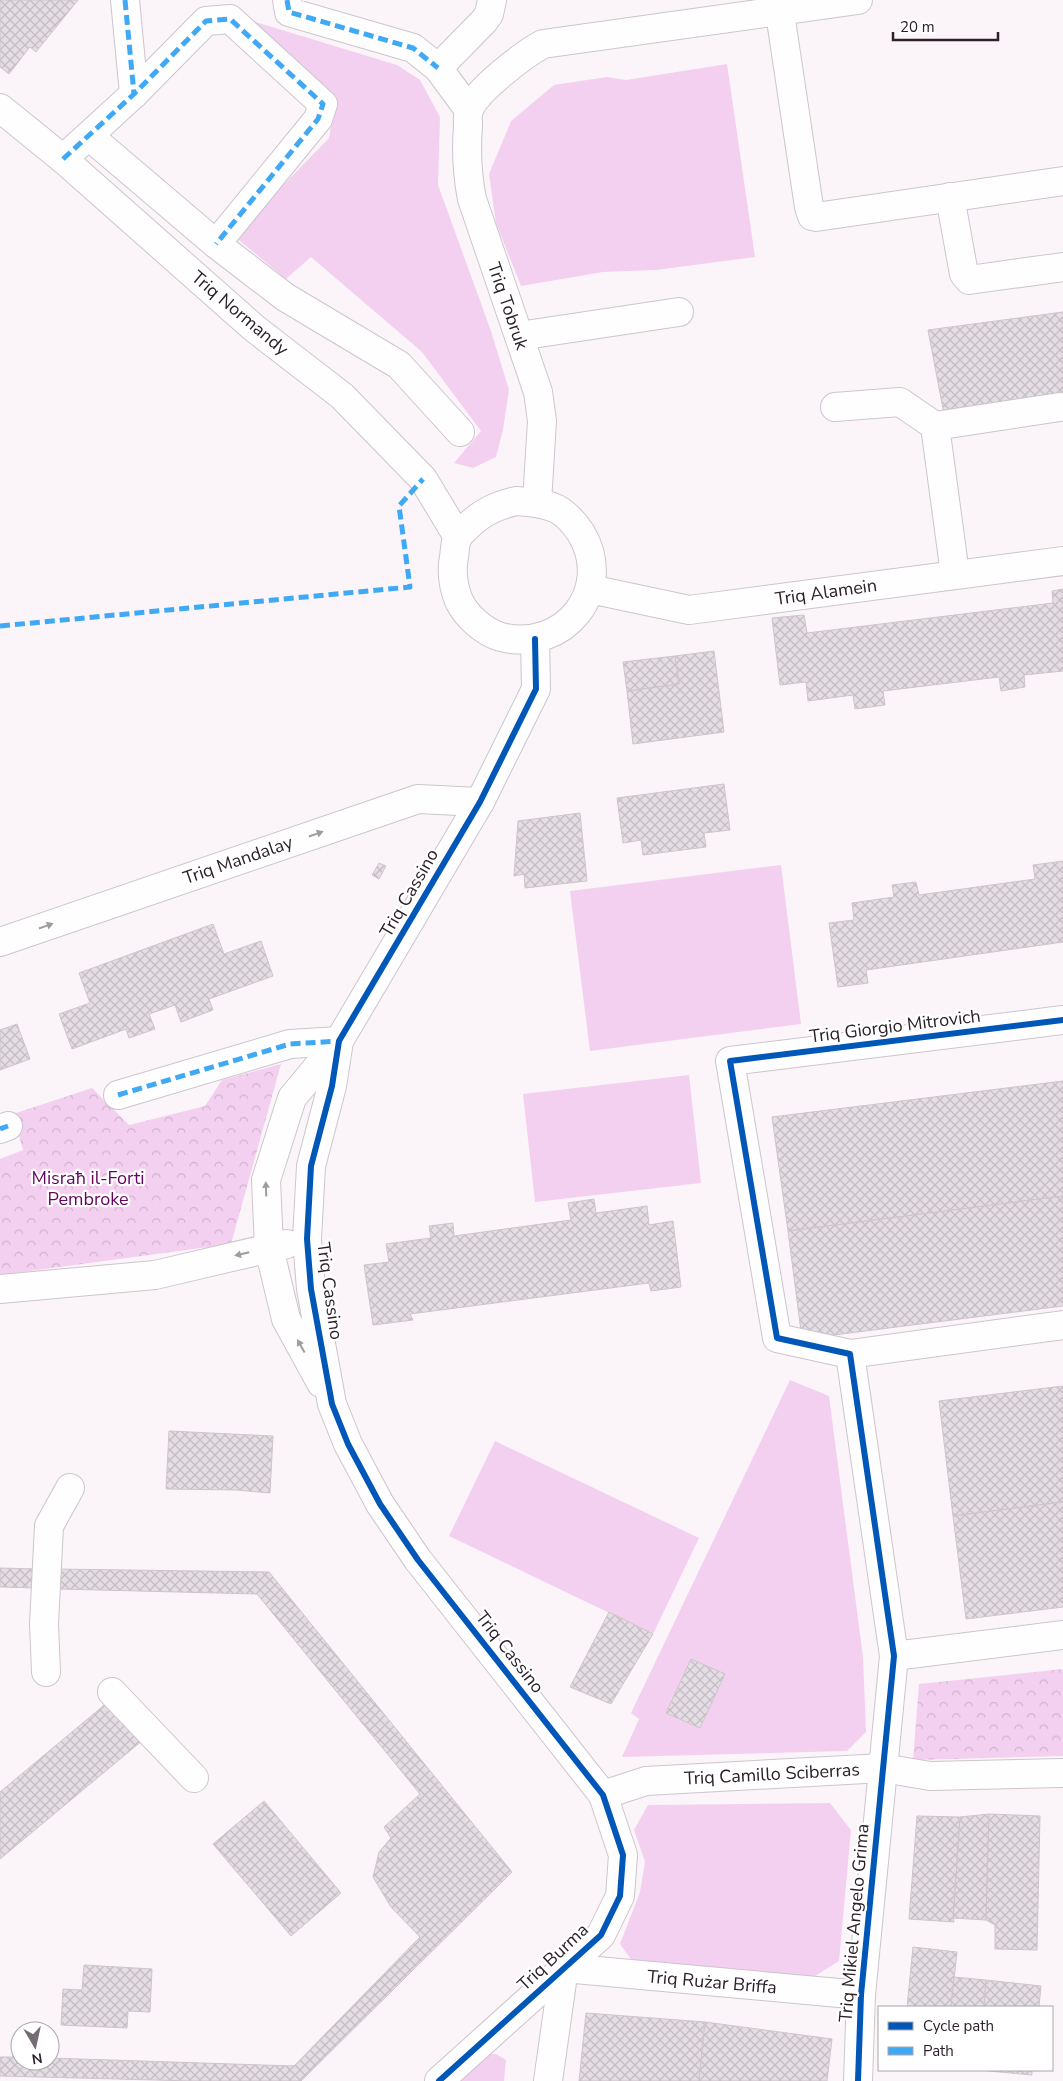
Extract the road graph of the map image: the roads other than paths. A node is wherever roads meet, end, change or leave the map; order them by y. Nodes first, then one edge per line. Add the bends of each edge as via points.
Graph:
1 (125, 0) edge
2 (287, 0) edge
3 (492, 0) edge
4 (858, 0) edge
5 (779, 5) edge
6 (438, 68) junction
7 (134, 94) junction
8 (0, 108) edge
9 (469, 110) junction
10 (89, 136) junction
11 (63, 159) junction
12 (1063, 181) edge
13 (950, 197) junction
14 (216, 244) junction
15 (1063, 268) edge
16 (679, 312) dead end
17 (519, 336) junction
18 (835, 407) dead end
19 (1060, 408) dead end
20 (935, 426) junction
21 (460, 432) dead end
22 (536, 502) junction
23 (458, 537) junction
24 (1063, 561) edge
25 (955, 574) junction
26 (590, 589) junction
27 (535, 639) junction
28 (480, 802) junction
29 (0, 942) edge
30 (1063, 1020) edge
31 (340, 1041) junction
32 (118, 1094) dead end
33 (307, 1239) junction
34 (269, 1248) junction
35 (0, 1289) edge
36 (1063, 1325) edge
37 (850, 1354) junction
38 (332, 1404) junction
39 (70, 1488) dead end
40 (1063, 1635) edge
41 (894, 1656) junction
42 (46, 1672) dead end
43 (112, 1692) dead end
44 (883, 1768) junction
45 (1063, 1773) edge
46 (194, 1778) dead end
47 (603, 1795) junction
48 (564, 1968) junction
49 (861, 1996) junction
50 (439, 2081) edge
51 (548, 2081) edge
52 (858, 2081) edge

1 - 7 street
2 - 6 street via 289,12 412,48
3 - 6 street via 484,21
4 - 5 street
5 - 9 street via 543,44 488,85
5 - 13 street via 812,216
6 - 9 street
7 - 10 street
7 - 14 street via 206,21 230,19 323,104 318,120
8 - 11 street, Triq Normandy
9 - 17 street, Triq Tobruk via 466,149 472,199
10 - 11 street
10 - 14 street
11 - 23 street, Triq Normandy via 254,328 342,396 423,479
12 - 13 street
13 - 15 street via 964,274 970,280
14 - 21 street via 285,297 399,365
16 - 17 street
17 - 22 street, Triq Tobruk via 538,392 542,421
18 - 20 street via 900,402
19 - 20 street
20 - 25 street
22 - 23 street via 516,501 497,505 479,515
22 - 26 street via 558,510 576,525 587,544 592,566
23 - 27 street via 452,568 454,589 463,608 477,624 495,635 514,640
24 - 25 street, Triq Alamein
25 - 26 street, Triq Alamein via 689,610
26 - 27 street via 570,622
27 - 28 street, Triq Cassino via 536,689
29 -> 28 street, Triq Mandalay via 418,799
28 - 31 street, Triq Cassino
30 - 37 street, Triq Giorgio Mitrovich via 730,1061 777,1338
31 - 32 street via 290,1044
31 - 33 street, Triq Cassino via 311,1166
34 -> 31 street via 266,1180 292,1098
33 - 34 street
33 - 38 street, Triq Cassino via 311,1289
34 -> 35 street via 156,1275
38 -> 34 street via 286,1319
36 - 37 street
37 - 41 street, Triq Mikiel Angelo Grima
38 - 47 street, Triq Cassino via 348,1444 380,1504 418,1560
39 - 42 street via 49,1526 44,1624
40 - 41 street
41 - 44 street, Triq Mikiel Angelo Grima
43 - 46 street
44 - 45 street, Triq Camillo Sciberras via 930,1776
44 - 47 street, Triq Camillo Sciberras via 646,1781
44 - 49 street, Triq Mikiel Angelo Grima
47 - 48 street, Triq Burma via 624,1855 620,1896 601,1935
48 - 49 street, Triq Rużar Briffa
48 - 50 street, Triq Burma
48 - 51 street
49 - 52 street, Triq Mikiel Angelo Grima

